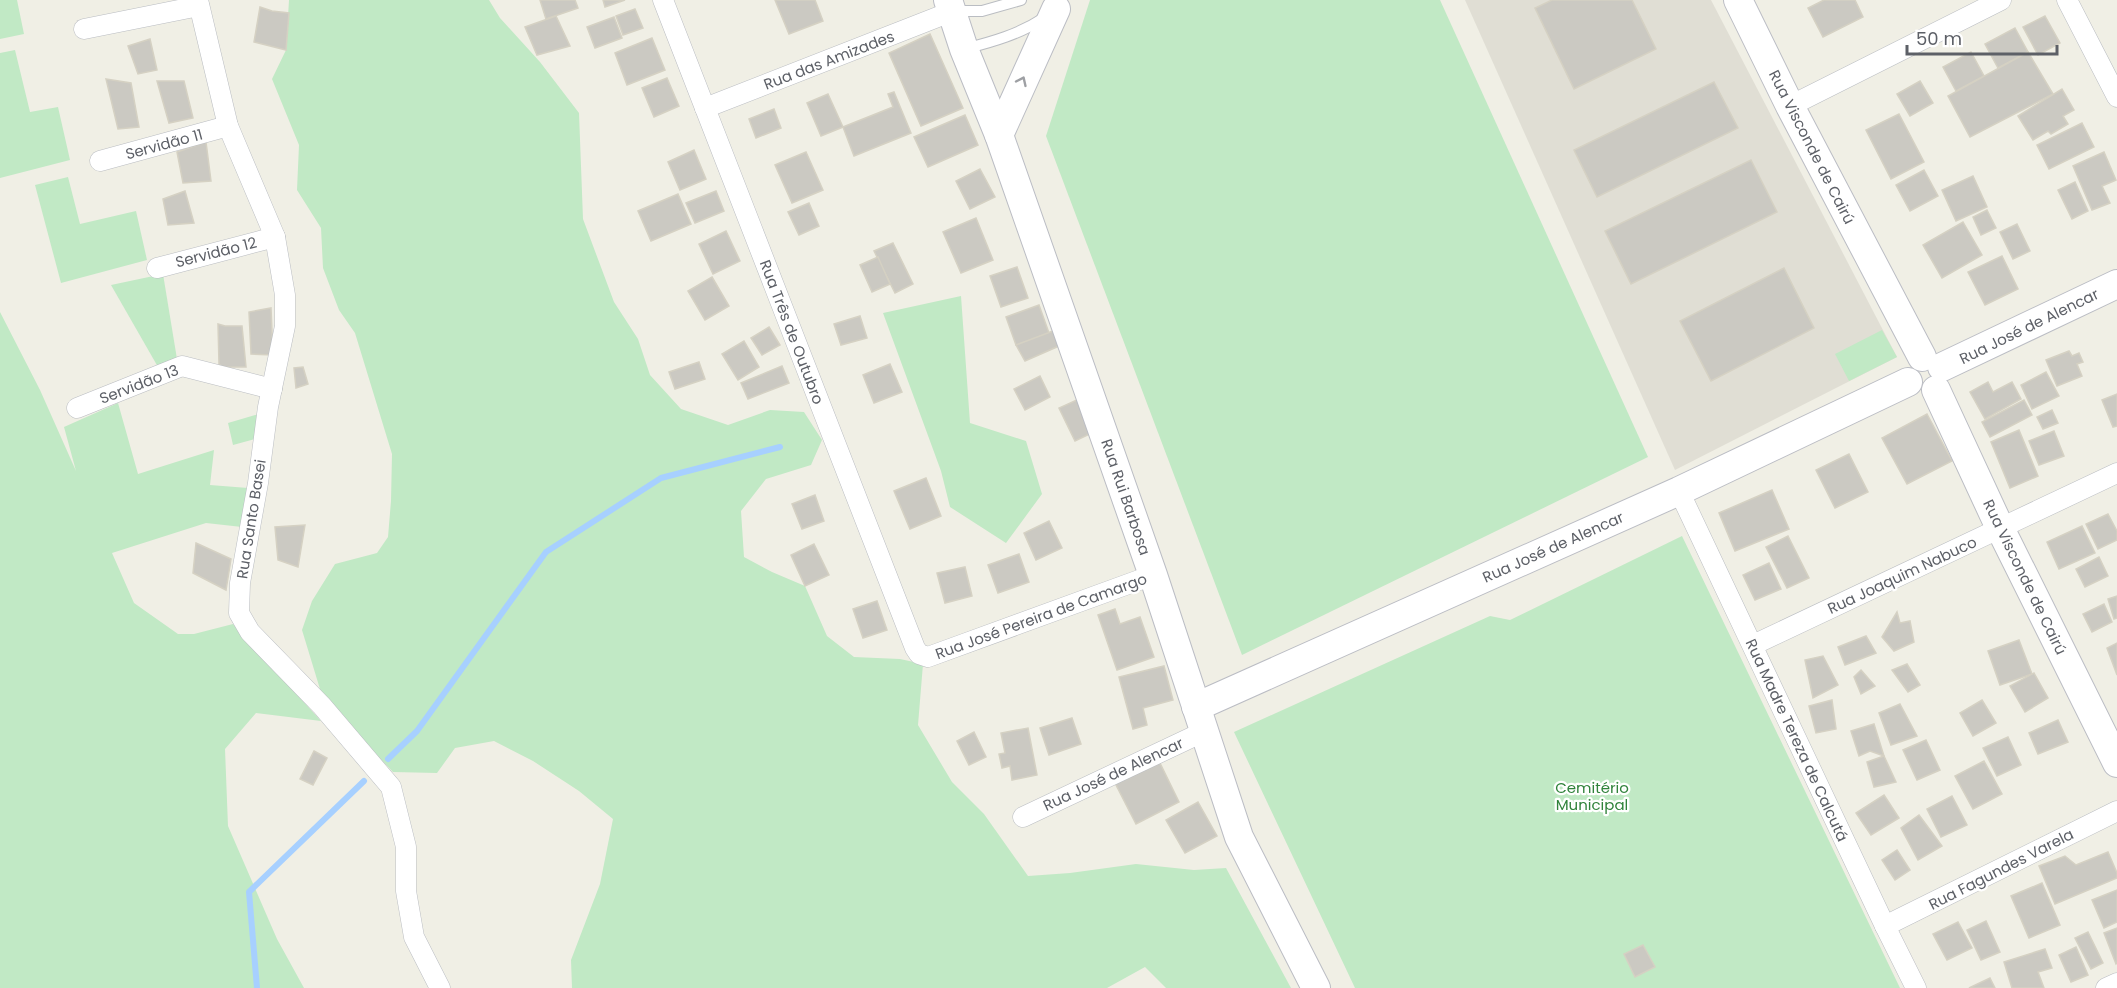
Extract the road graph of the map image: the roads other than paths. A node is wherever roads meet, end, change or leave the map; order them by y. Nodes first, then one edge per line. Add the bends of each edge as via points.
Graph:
1 (663, 0) edge
2 (1021, 0) edge
3 (1738, 0) edge
4 (2001, 0) edge
5 (2067, 0) edge
6 (198, 3) edge
7 (1058, 5) edge
8 (951, 6) edge
9 (84, 29) dead end
10 (964, 49) junction
11 (2117, 97) edge
12 (1790, 106) junction
13 (705, 108) junction
14 (228, 126) junction
15 (999, 135) junction
16 (100, 161) dead end
17 (275, 237) junction
18 (157, 268) dead end
19 (2117, 284) edge
20 (1933, 371) junction
21 (272, 389) junction
22 (77, 408) dead end
23 (2117, 474) edge
24 (1679, 491) junction
25 (2000, 528) junction
26 (1153, 575) junction
27 (1753, 645) junction
28 (928, 657) joint
29 (1200, 719) junction
30 (2117, 763) edge
31 (2117, 811) edge
32 (1023, 817) dead end
33 (1885, 926) junction
34 (2117, 983) edge
35 (440, 988) edge
36 (1316, 988) edge
37 (1916, 988) edge
38 (2106, 988) edge

1 - 13 street, Rua Três de Outubro
2 - 8 lane via 982,11
3 - 12 street, Rua Visconde de Cairú
4 - 12 street
5 - 11 street
6 - 9 street
6 - 14 street, Rua Santo Basei
7 - 10 lane via 1034,24 1007,37
15 -> 7 street
8 - 10 street, Rua Rui Barbosa
8 - 13 street, Rua das Amizades
10 - 15 street, Rua Rui Barbosa
12 - 20 street, Rua Visconde de Cairú
13 - 28 street, Rua Três de Outubro via 915,648
14 - 16 street, Servidão 11
14 - 17 street, Rua Santo Basei
15 - 26 street, Rua Rui Barbosa
17 - 18 street, Servidão 12
17 - 21 street, Rua Santo Basei via 285,295 285,327
19 - 20 street, Rua José de Alencar
20 - 24 street, Rua José de Alencar via 1920,392 1908,382
20 - 25 street, Rua Visconde de Cairú
21 - 22 street, Servidão 13 via 182,366
21 - 35 street, Rua Santo Basei via 240,583 239,613 250,632 322,706 391,787 406,847 406,891 414,937
23 - 25 street, Rua Joaquim Nabuco
24 - 27 street, Rua Madre Tereza de Calcutá
24 - 29 street, Rua José de Alencar
25 - 27 street, Rua Joaquim Nabuco
25 - 30 street, Rua Visconde de Cairú
26 - 28 street, Rua José Pereira de Camargo
26 - 29 street, Rua Rui Barbosa
27 - 33 street, Rua Madre Tereza de Calcutá
29 - 32 street, Rua José de Alencar
29 - 36 street, Rua Rui Barbosa via 1239,837
31 - 33 street, Rua Fagundes Varela
33 - 37 street, Rua Madre Tereza de Calcutá
34 - 38 street

